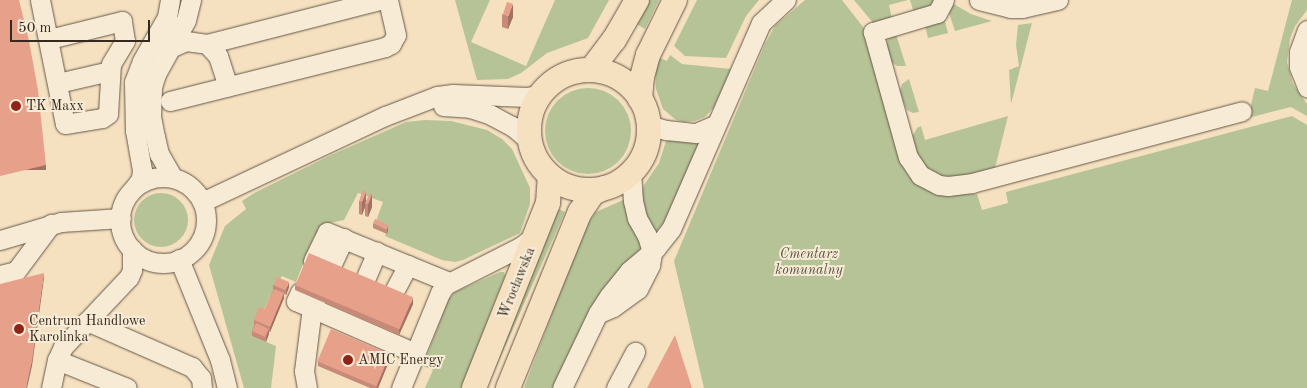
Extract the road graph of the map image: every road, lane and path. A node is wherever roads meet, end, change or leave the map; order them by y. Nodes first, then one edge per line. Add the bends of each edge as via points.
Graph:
1 (40, 0) edge
2 (170, 0) edge
3 (380, 0) edge
4 (388, 0) edge
5 (637, 0) edge
6 (675, 0) edge
7 (786, 0) edge
8 (944, 0) edge
9 (979, 0) edge
10 (1058, 0) edge
11 (196, 1) edge
12 (1307, 30) edge
13 (49, 39) junction
14 (207, 44) junction
15 (170, 48) junction
16 (591, 70) junction
17 (110, 71) junction
18 (58, 83) junction
19 (228, 86) junction
20 (1307, 87) edge
21 (542, 94) junction
22 (640, 99) junction
23 (170, 101) dead end
24 (417, 104) junction
25 (1242, 111) dead end
26 (648, 125) junction
27 (715, 125) junction
28 (530, 141) junction
29 (631, 172) junction
30 (550, 176) junction
31 (173, 178) junction
32 (135, 187) junction
33 (604, 188) junction
34 (202, 202) junction
35 (120, 218) junction
36 (51, 224) junction
37 (536, 235) junction
38 (0, 240) edge
39 (132, 249) junction
40 (378, 252) junction
41 (652, 252) junction
42 (179, 259) junction
43 (322, 264) edge
44 (408, 265) junction
45 (0, 275) edge
46 (364, 282) edge
47 (449, 282) junction
48 (392, 295) edge
49 (87, 321) junction
50 (415, 352) junction
51 (635, 352) dead end
52 (57, 360) junction
53 (51, 388) edge
54 (127, 388) edge
55 (202, 388) edge
56 (227, 388) edge
57 (307, 388) edge
58 (401, 388) edge
59 (474, 388) edge
60 (508, 388) edge
61 (562, 388) edge
62 (616, 388) edge

1 - 13 street
2 - 32 street via 167,17 134,82 135,132 142,170
3 - 14 street
4 - 19 street via 396,35 391,44
5 - 16 main road via 614,40
6 - 22 main road via 648,55
7 - 27 street via 760,23
8 - 25 street via 937,13 873,32 908,157 920,175 939,185 972,183
9 - 10 street via 1010,8
11 - 15 street
12 - 20 street via 1299,52 1299,67
13 - 17 street via 122,21 126,41
13 - 18 street
14 - 15 street via 186,41
14 - 19 street via 218,56
15 - 31 street via 152,87 151,117 159,154
16 - 21 main road via 564,76
16 - 22 main road via 624,82
17 - 18 street
17 - 18 street via 108,114 75,124 65,124
19 - 23 street
21 - 24 street via 507,98 453,94
21 - 28 main road via 531,116
22 - 26 main road
24 - 28 street via 470,108 512,126
24 - 34 street
26 - 27 street via 696,133
26 - 29 main road via 644,151
27 - 41 street via 671,230
28 - 30 main road via 537,160
29 - 33 main road
29 - 41 street via 632,201
30 - 33 main road via 581,189
30 - 37 main road, Wrocławska via 548,203
31 - 32 street via 150,179
31 - 34 street via 192,188
32 - 35 street via 127,196
33 - 60 main road via 593,193 580,212
34 - 42 street via 206,215 200,242
35 - 36 street
35 - 39 street
36 - 38 street
36 - 45 street via 16,271
37 - 47 street via 520,247
37 - 59 main road, Wrocławska
39 - 42 street via 155,262
39 - 49 street via 129,277
40 - 43 street via 335,235
40 - 44 street
40 - 46 street
41 - 61 street via 650,265 638,289 613,307 598,313
42 - 56 street via 220,360
44 - 47 street
44 - 48 street
47 - 50 street via 440,292
49 - 52 street via 63,347
49 - 55 street via 192,367 201,378
50 - 57 street via 376,330 306,300 304,371
50 - 58 street
51 - 62 street
52 - 53 street
52 - 54 street

